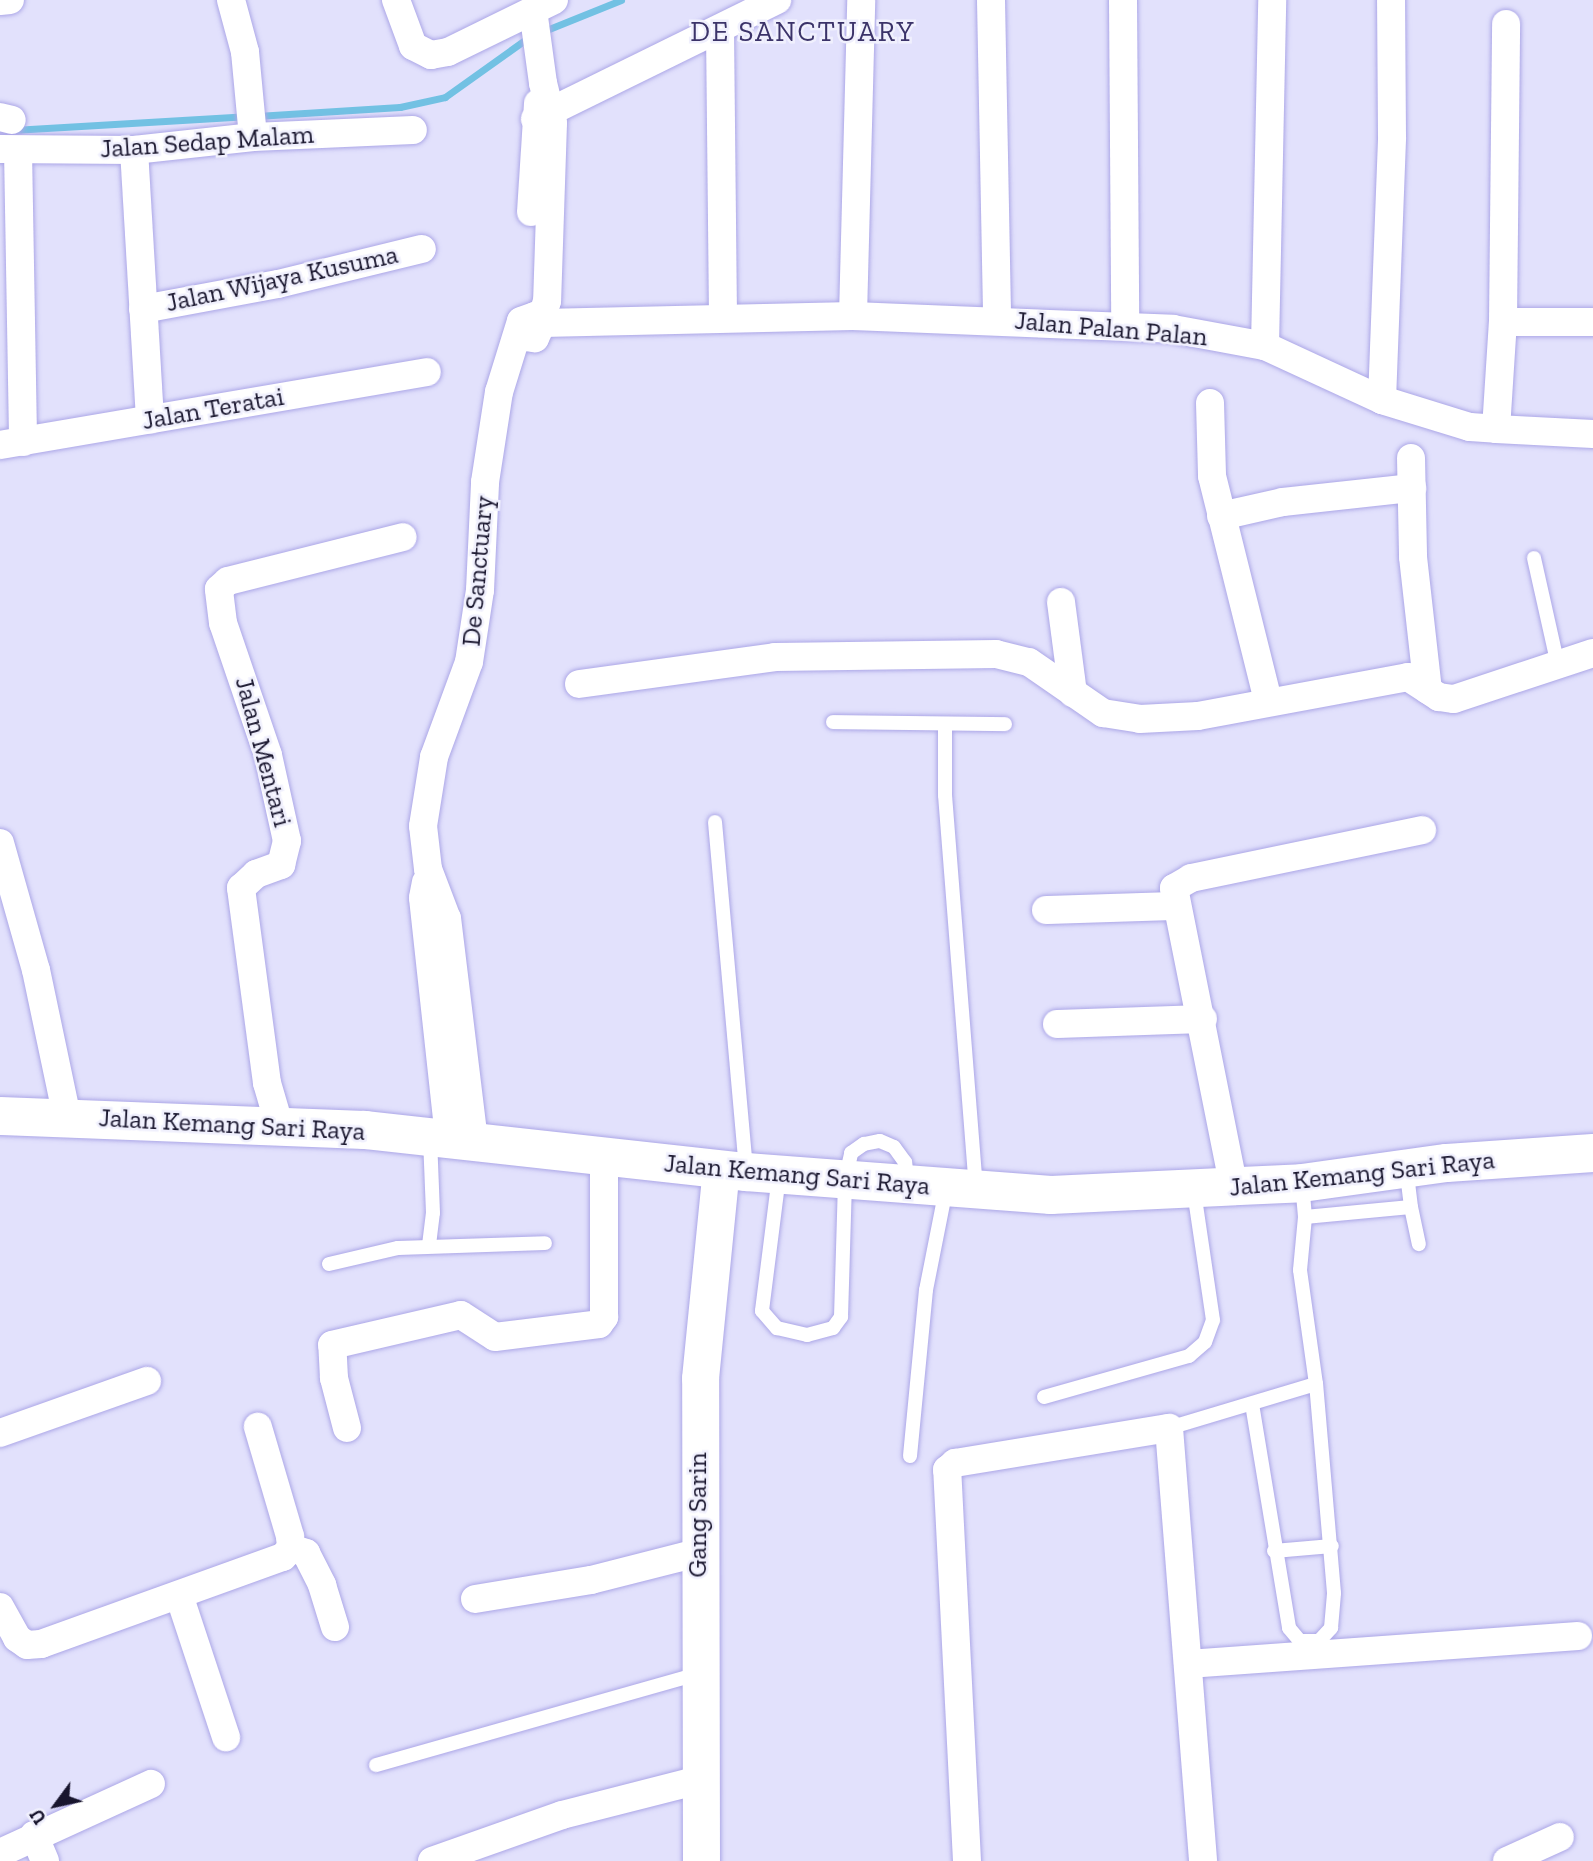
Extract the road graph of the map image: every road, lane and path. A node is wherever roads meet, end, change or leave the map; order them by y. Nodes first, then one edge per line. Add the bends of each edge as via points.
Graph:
1 (10, 0) edge
2 (231, 0) edge
3 (396, 0) edge
4 (777, 0) edge
5 (861, 0) edge
6 (991, 0) edge
7 (1123, 0) edge
8 (1272, 0) edge
9 (1391, 0) edge
10 (0, 1) edge
11 (1506, 24) dead end
12 (544, 27) edge
13 (720, 30) junction
14 (543, 117) junction
15 (251, 123) junction
16 (413, 130) dead end
17 (9, 150) edge
18 (134, 150) junction
19 (422, 249) dead end
20 (142, 309) junction
21 (853, 316) junction
22 (723, 317) junction
23 (997, 319) junction
24 (1503, 322) junction
25 (1593, 322) edge
26 (1125, 325) junction
27 (537, 326) junction
28 (1265, 346) junction
29 (427, 372) dead end
30 (1382, 400) junction
31 (1210, 403) dead end
32 (150, 420) junction
33 (1496, 429) junction
34 (1593, 433) edge
35 (11, 443) edge
36 (1411, 458) dead end
37 (1412, 488) junction
38 (1221, 516) junction
39 (403, 537) dead end
40 (1534, 558) dead end
41 (1061, 602) dead end
42 (1593, 653) edge
43 (1558, 665) junction
44 (579, 684) dead end
45 (1428, 690) junction
46 (1073, 693) junction
47 (1268, 701) junction
48 (833, 722) dead end
49 (1005, 724) dead end
50 (945, 726) junction
51 (715, 822) dead end
52 (1422, 830) dead end
53 (0, 844) edge
54 (1175, 906) junction
55 (1046, 910) dead end
56 (1203, 1019) junction
57 (1057, 1024) dead end
58 (0, 1116) edge
59 (66, 1117) junction
60 (279, 1124) junction
61 (451, 1139) junction
62 (1593, 1153) edge
63 (604, 1157) junction
64 (1407, 1168) junction
65 (749, 1172) junction
66 (845, 1180) junction
67 (1234, 1188) junction
68 (944, 1189) junction
69 (1194, 1191) junction
70 (1304, 1200) junction
71 (1411, 1207) junction
72 (545, 1243) dead end
73 (1419, 1244) dead end
74 (429, 1245) junction
75 (329, 1264) dead end
76 (147, 1381) dead end
77 (1316, 1384) junction
78 (1044, 1397) dead end
79 (1252, 1405) junction
80 (258, 1427) dead end
81 (346, 1428) dead end
82 (1169, 1428) junction
83 (0, 1433) edge
84 (910, 1456) dead end
85 (1332, 1546) junction
86 (291, 1548) junction
87 (1274, 1551) junction
88 (697, 1553) junction
89 (179, 1595) junction
90 (475, 1599) dead end
91 (0, 1607) edge
92 (335, 1627) dead end
93 (1578, 1636) dead end
94 (1188, 1664) junction
95 (698, 1674) junction
96 (226, 1737) dead end
97 (376, 1766) dead end
98 (699, 1780) junction
99 (151, 1784) dead end
100 (1560, 1837) dead end
101 (40, 1848) edge
102 (0, 1853) edge
103 (432, 1861) edge
104 (701, 1861) edge
105 (967, 1861) edge
106 (1203, 1861) edge
107 (1507, 1861) edge

1 - 10 street
2 - 15 street via 245,52
3 - 12 street via 415,48 430,55
4 - 13 street
5 - 21 street
6 - 23 street
7 - 26 street
8 - 28 street
9 - 30 street via 1392,137
11 - 24 street
12 - 14 street
13 - 14 street
13 - 22 street
14 - 27 street via 547,300
15 - 16 street, Jalan Sedap Malam
15 - 18 street, Jalan Sedap Malam
17 - 18 street, Jalan Sedap Malam
17 - 35 street
18 - 20 street
19 - 20 street, Jalan Wijaya Kusuma via 278,284
20 - 32 street
21 - 22 street, Jalan Palan Palan
21 - 23 street, Jalan Palan Palan
22 - 27 street, Jalan Palan Palan
23 - 26 street, Jalan Palan Palan
24 - 25 street
24 - 33 street
26 - 28 street, Jalan Palan Palan
27 - 61 street, De Sanctuary via 509,351 499,392 485,482 480,590 469,662 425,797 428,869 447,919
28 - 30 street, Jalan Palan Palan
29 - 32 street, Jalan Teratai
30 - 33 street, Jalan Palan Palan via 1470,427
31 - 38 street via 1212,476
32 - 35 street, Jalan Teratai
33 - 34 street, Jalan Palan Palan
36 - 37 street
37 - 38 street via 1283,502
37 - 45 street via 1413,557
38 - 47 street
39 - 60 street, Jalan Mentari via 228,581 218,594 249,709 268,755 287,841 281,865 256,874 241,888 267,1083
40 - 43 lane
41 - 46 street
42 - 43 street
43 - 45 street via 1468,696 1439,697
44 - 46 street via 775,657 996,654 1029,662
45 - 47 street via 1408,677
46 - 47 street via 1103,712 1140,719 1198,716
48 - 50 lane
49 - 50 lane
50 - 68 lane
51 - 65 lane
52 - 54 street via 1181,880 1174,888
53 - 59 street via 36,970
54 - 55 street
54 - 56 street
56 - 57 street
56 - 67 street
58 - 59 main road, Jalan Kemang Sari Raya
59 - 60 main road, Jalan Kemang Sari Raya
60 - 61 main road, Jalan Kemang Sari Raya
61 - 63 main road, Jalan Kemang Sari Raya
61 - 74 lane
62 - 64 main road, Jalan Kemang Sari Raya
63 - 65 main road, Jalan Kemang Sari Raya
63 - 81 street via 604,1317 599,1324 495,1337 461,1315 332,1345 334,1378
64 - 70 main road, Jalan Kemang Sari Raya
64 - 71 lane
65 - 66 main road, Jalan Kemang Sari Raya
65 - 66 lane via 762,1311 778,1328 807,1335 834,1328 841,1317
65 - 88 street, Gang Sarin via 700,1378
66 - 68 main road, Jalan Kemang Sari Raya
67 - 69 main road, Jalan Kemang Sari Raya
67 - 70 main road, Jalan Kemang Sari Raya
68 - 69 main road, Jalan Kemang Sari Raya
68 - 84 lane via 926,1290
69 - 78 lane via 1213,1320 1205,1342 1189,1356
70 - 71 lane
70 - 77 lane via 1300,1270
71 - 73 lane
72 - 74 lane
74 - 75 lane
76 - 83 street
77 - 79 lane
77 - 85 lane
79 - 82 lane
79 - 87 lane
80 - 86 street
82 - 94 street
82 - 105 street via 955,1463 947,1470
85 - 87 lane
85 - 87 lane via 1331,1628 1326,1637 1309,1642 1294,1638 1289,1628
86 - 89 street via 271,1562
86 - 92 street via 306,1553
88 - 90 street via 591,1580
88 - 95 street, Gang Sarin
89 - 91 street via 71,1635 27,1645
89 - 96 street
93 - 94 street
94 - 106 street
95 - 97 lane
95 - 98 street, Gang Sarin
98 - 103 street via 562,1815
98 - 104 street, Gang Sarin
99 - 101 street
100 - 107 street
101 - 102 street

